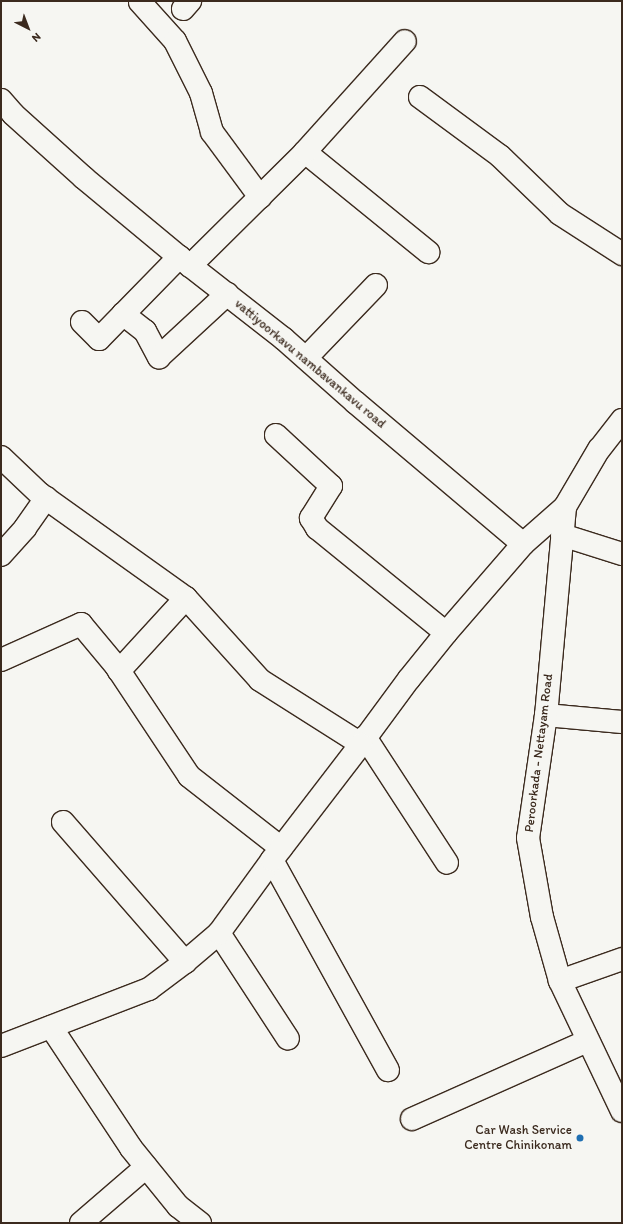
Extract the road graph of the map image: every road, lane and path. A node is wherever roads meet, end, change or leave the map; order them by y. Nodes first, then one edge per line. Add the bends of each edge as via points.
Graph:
1 (140, 2) edge
2 (405, 41) dead end
3 (420, 97) dead end
4 (1, 100) edge
5 (305, 152) junction
6 (260, 197) junction
7 (428, 252) dead end
8 (622, 254) edge
9 (184, 262) junction
10 (376, 284) dead end
11 (226, 294) junction
12 (123, 314) junction
13 (82, 322) dead end
14 (306, 358) junction
15 (622, 420) edge
16 (276, 435) dead end
17 (1, 457) edge
18 (46, 498) junction
19 (565, 508) junction
20 (562, 535) junction
21 (523, 544) junction
22 (622, 554) edge
23 (1, 555) edge
24 (186, 598) junction
25 (446, 633) junction
26 (1, 660) edge
27 (118, 671) junction
28 (546, 715) junction
29 (622, 722) edge
30 (363, 740) junction
31 (63, 822) dead end
32 (276, 854) junction
33 (447, 863) dead end
34 (219, 933) junction
35 (622, 960) edge
36 (185, 962) junction
37 (560, 981) junction
38 (51, 1027) junction
39 (288, 1039) dead end
40 (588, 1041) junction
41 (1, 1046) edge
42 (388, 1070) dead end
43 (622, 1111) edge
44 (412, 1119) dead end
45 (146, 1167) junction
46 (81, 1223) edge
47 (200, 1223) edge

1 - 6 street via 176,41 201,93 212,132
2 - 5 street
3 - 8 street via 500,156 560,214
4 - 9 street, vattiyoorkavu nambavankavu road via 84,178
5 - 6 street
5 - 7 street
6 - 9 street
9 - 11 street, vattiyoorkavu nambavankavu road
9 - 12 street
10 - 14 street
11 - 12 street via 159,357 145,331
11 - 14 street, vattiyoorkavu nambavankavu road
12 - 13 street via 99,339
14 - 21 street, vattiyoorkavu nambavankavu road
15 - 19 street, Peroorkada - Nettayam Road via 599,449
16 - 25 street via 331,486 311,518 317,528
17 - 18 street
18 - 23 street via 25,528
18 - 24 street
19 - 20 street, Peroorkada - Nettayam Road
19 - 21 street
20 - 22 street
20 - 28 street, Peroorkada - Nettayam Road
21 - 25 street
24 - 27 street
24 - 30 street via 260,680
25 - 30 street
26 - 27 street via 80,624
27 - 32 street via 189,776
28 - 29 street
28 - 37 street, Peroorkada - Nettayam Road via 528,838 542,917
30 - 32 street
30 - 33 street
31 - 36 street
32 - 34 street
32 - 42 street
34 - 36 street
34 - 39 street
35 - 37 street
36 - 38 street via 149,988
37 - 40 street, Peroorkada - Nettayam Road
38 - 41 street
38 - 45 street
40 - 43 street, Peroorkada - Nettayam Road
40 - 44 street
45 - 46 street
45 - 47 street via 178,1206

